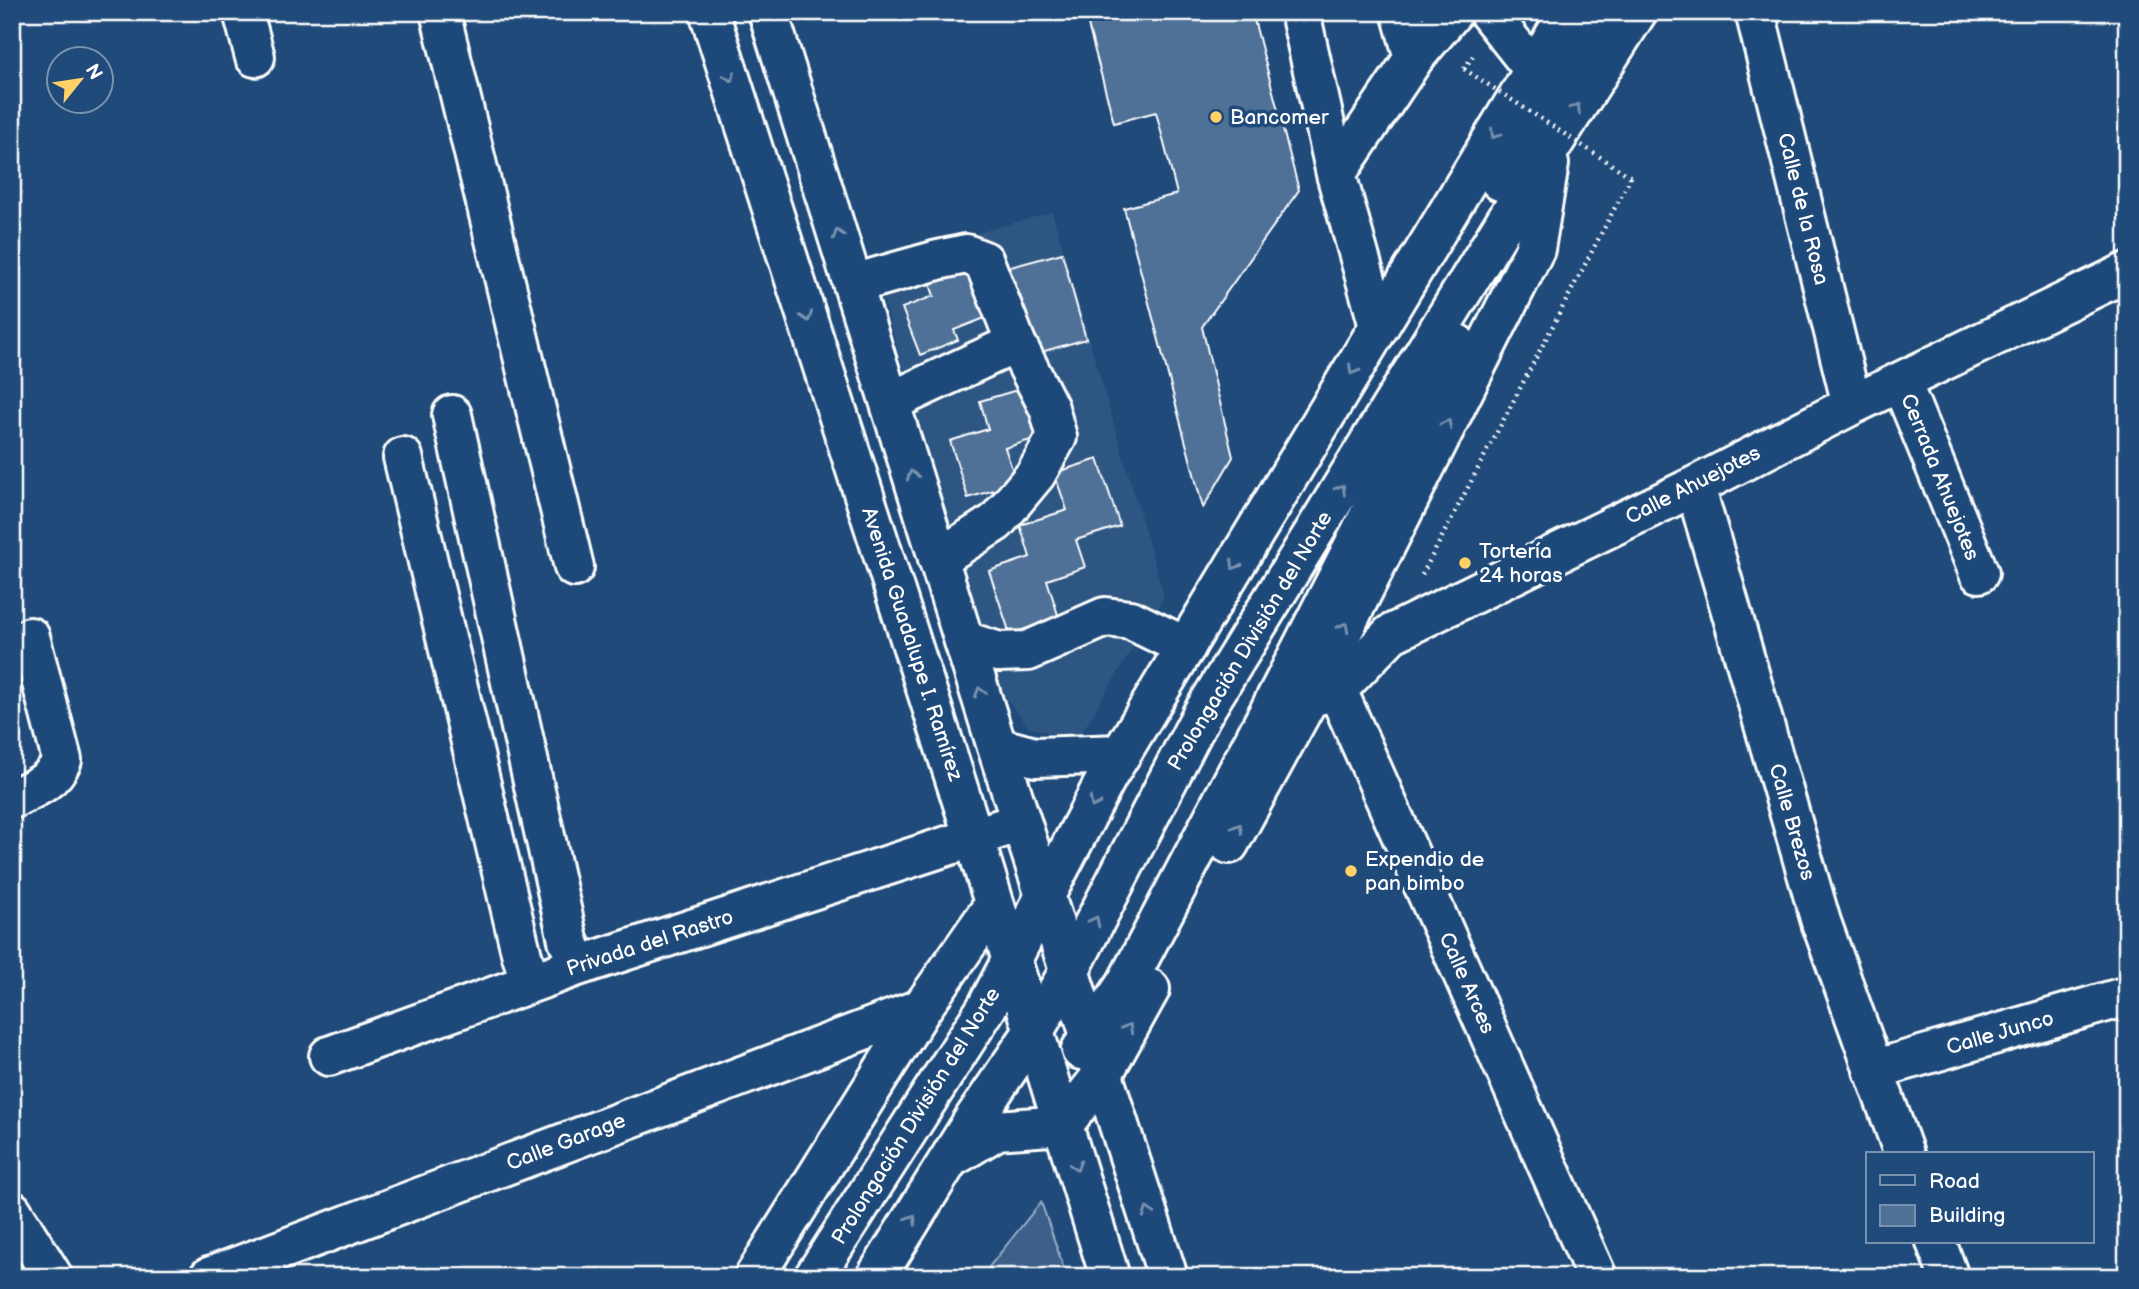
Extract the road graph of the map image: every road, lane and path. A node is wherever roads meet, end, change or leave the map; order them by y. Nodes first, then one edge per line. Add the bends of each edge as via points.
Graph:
1 (243, 12) edge
2 (440, 12) edge
3 (709, 12) edge
4 (768, 12) edge
5 (1300, 12) edge
6 (1401, 12) edge
7 (1453, 12) edge
8 (1488, 12) edge
9 (1569, 12) edge
10 (1600, 12) edge
11 (1637, 12) edge
12 (1755, 12) edge
13 (255, 57) dead end
14 (1414, 58) junction
15 (1464, 69) dead end
16 (1534, 69) junction
17 (1551, 147) junction
18 (1336, 174) junction
19 (1502, 227) junction
20 (2127, 272) edge
21 (853, 284) junction
22 (1379, 326) junction
23 (1016, 343) junction
24 (1901, 382) junction
25 (890, 402) junction
26 (1852, 405) junction
27 (452, 415) dead end
28 (403, 457) dead end
29 (1695, 486) junction
30 (938, 559) junction
31 (574, 568) dead end
32 (1979, 573) dead end
33 (1391, 635) junction
34 (30, 637) dead end
35 (964, 641) junction
36 (1186, 647) junction
37 (1323, 693) junction
38 (1271, 708) junction
39 (997, 747) junction
40 (1121, 754) junction
41 (12, 799) edge
42 (1021, 822) junction
43 (974, 838) junction
44 (1045, 895) junction
45 (994, 905) junction
46 (1012, 961) junction
47 (578, 967) junction
48 (1070, 970) junction
49 (531, 984) junction
50 (2127, 996) edge
51 (922, 1008) junction
52 (1034, 1031) junction
53 (1091, 1037) junction
54 (329, 1056) dead end
55 (1873, 1070) junction
56 (1103, 1074) junction
57 (1052, 1087) junction
58 (1063, 1125) junction
59 (1903, 1152) edge
60 (951, 1158) junction
61 (12, 1211) edge
62 (1937, 1244) edge
63 (53, 1277) edge
64 (209, 1277) edge
65 (754, 1277) edge
66 (814, 1277) edge
67 (876, 1277) edge
68 (1110, 1277) edge
69 (1168, 1277) edge
70 (1597, 1277) edge
71 (1949, 1277) edge

1 - 13 main road
2 - 31 main road
3 -> 43 main road, Avenida Guadalupe I. Ramírez
21 -> 4 main road
5 - 18 main road
6 - 14 main road
7 - 14 main road
8 - 16 main road
9 - 16 main road, Prolongación División del Norte
10 - 19 main road via 1492,194
17 -> 11 main road, Prolongación División del Norte
12 - 26 main road, Calle de la Rosa
14 - 18 main road
15 - 33 path, bridge via 1631,177
16 -> 22 main road, Prolongación División del Norte
17 - 19 main road, Prolongación División del Norte
37 -> 17 main road via 1535,249
18 - 22 main road
19 - 38 main road via 1496,268
48 -> 19 main road, Prolongación División del Norte via 1201,716
20 - 24 main road, Calle Ahuejotes
21 - 23 main road via 966,254 984,261
21 - 25 main road
22 -> 36 main road, Prolongación División del Norte
23 - 25 main road
23 - 30 main road via 1049,408 1056,437 1036,474 996,522
24 - 26 main road, Calle Ahuejotes
24 - 32 main road, Cerrada Ahuejotes
30 -> 25 main road
26 - 29 main road, Calle Ahuejotes
27 - 47 main road via 568,940
28 - 49 main road
29 - 33 main road, Calle Ahuejotes
29 - 55 main road, Calle Brezos via 1821,922
30 - 35 main road
33 - 37 main road, Calle Ahuejotes
34 - 41 main road via 62,760 57,772 41,785
35 - 36 main road via 999,652 1028,651 1105,617 1131,620
39 -> 35 main road
36 - 40 main road, Prolongación División del Norte
37 - 38 main road, Calle Ahuejotes
56 -> 37 main road
37 - 70 main road, Calle Arces
38 - 53 main road via 1126,984
39 - 40 main road via 1035,757
39 - 42 main road
40 -> 44 main road, Prolongación División del Norte
42 - 43 main road, Privada del Rastro
42 - 44 main road
43 - 45 main road, Avenida Guadalupe I. Ramírez
43 - 47 main road, Privada del Rastro
44 - 46 main road, Prolongación División del Norte
44 - 48 main road
45 - 46 main road, Avenida Guadalupe I. Ramírez
45 - 51 main road
46 - 52 main road, Avenida Guadalupe I. Ramírez
46 - 66 main road, Prolongación División del Norte
47 - 49 main road, Privada del Rastro
48 - 52 main road, Prolongación División del Norte
48 - 53 main road
49 - 54 main road, Privada del Rastro
50 - 55 main road, Calle Junco
51 - 64 main road, Calle Garage
51 - 65 main road
52 - 57 main road, Avenida Guadalupe I. Ramírez
52 - 60 main road, Prolongación División del Norte
53 - 56 main road
53 - 57 main road
55 - 59 main road, Calle Brezos
56 - 58 main road
69 -> 56 main road
57 - 58 main road, Avenida Guadalupe I. Ramírez
58 - 60 main road via 997,1130
58 -> 68 main road, Avenida Guadalupe I. Ramírez
67 -> 60 main road, Prolongación División del Norte
61 - 63 main road
62 - 71 main road

